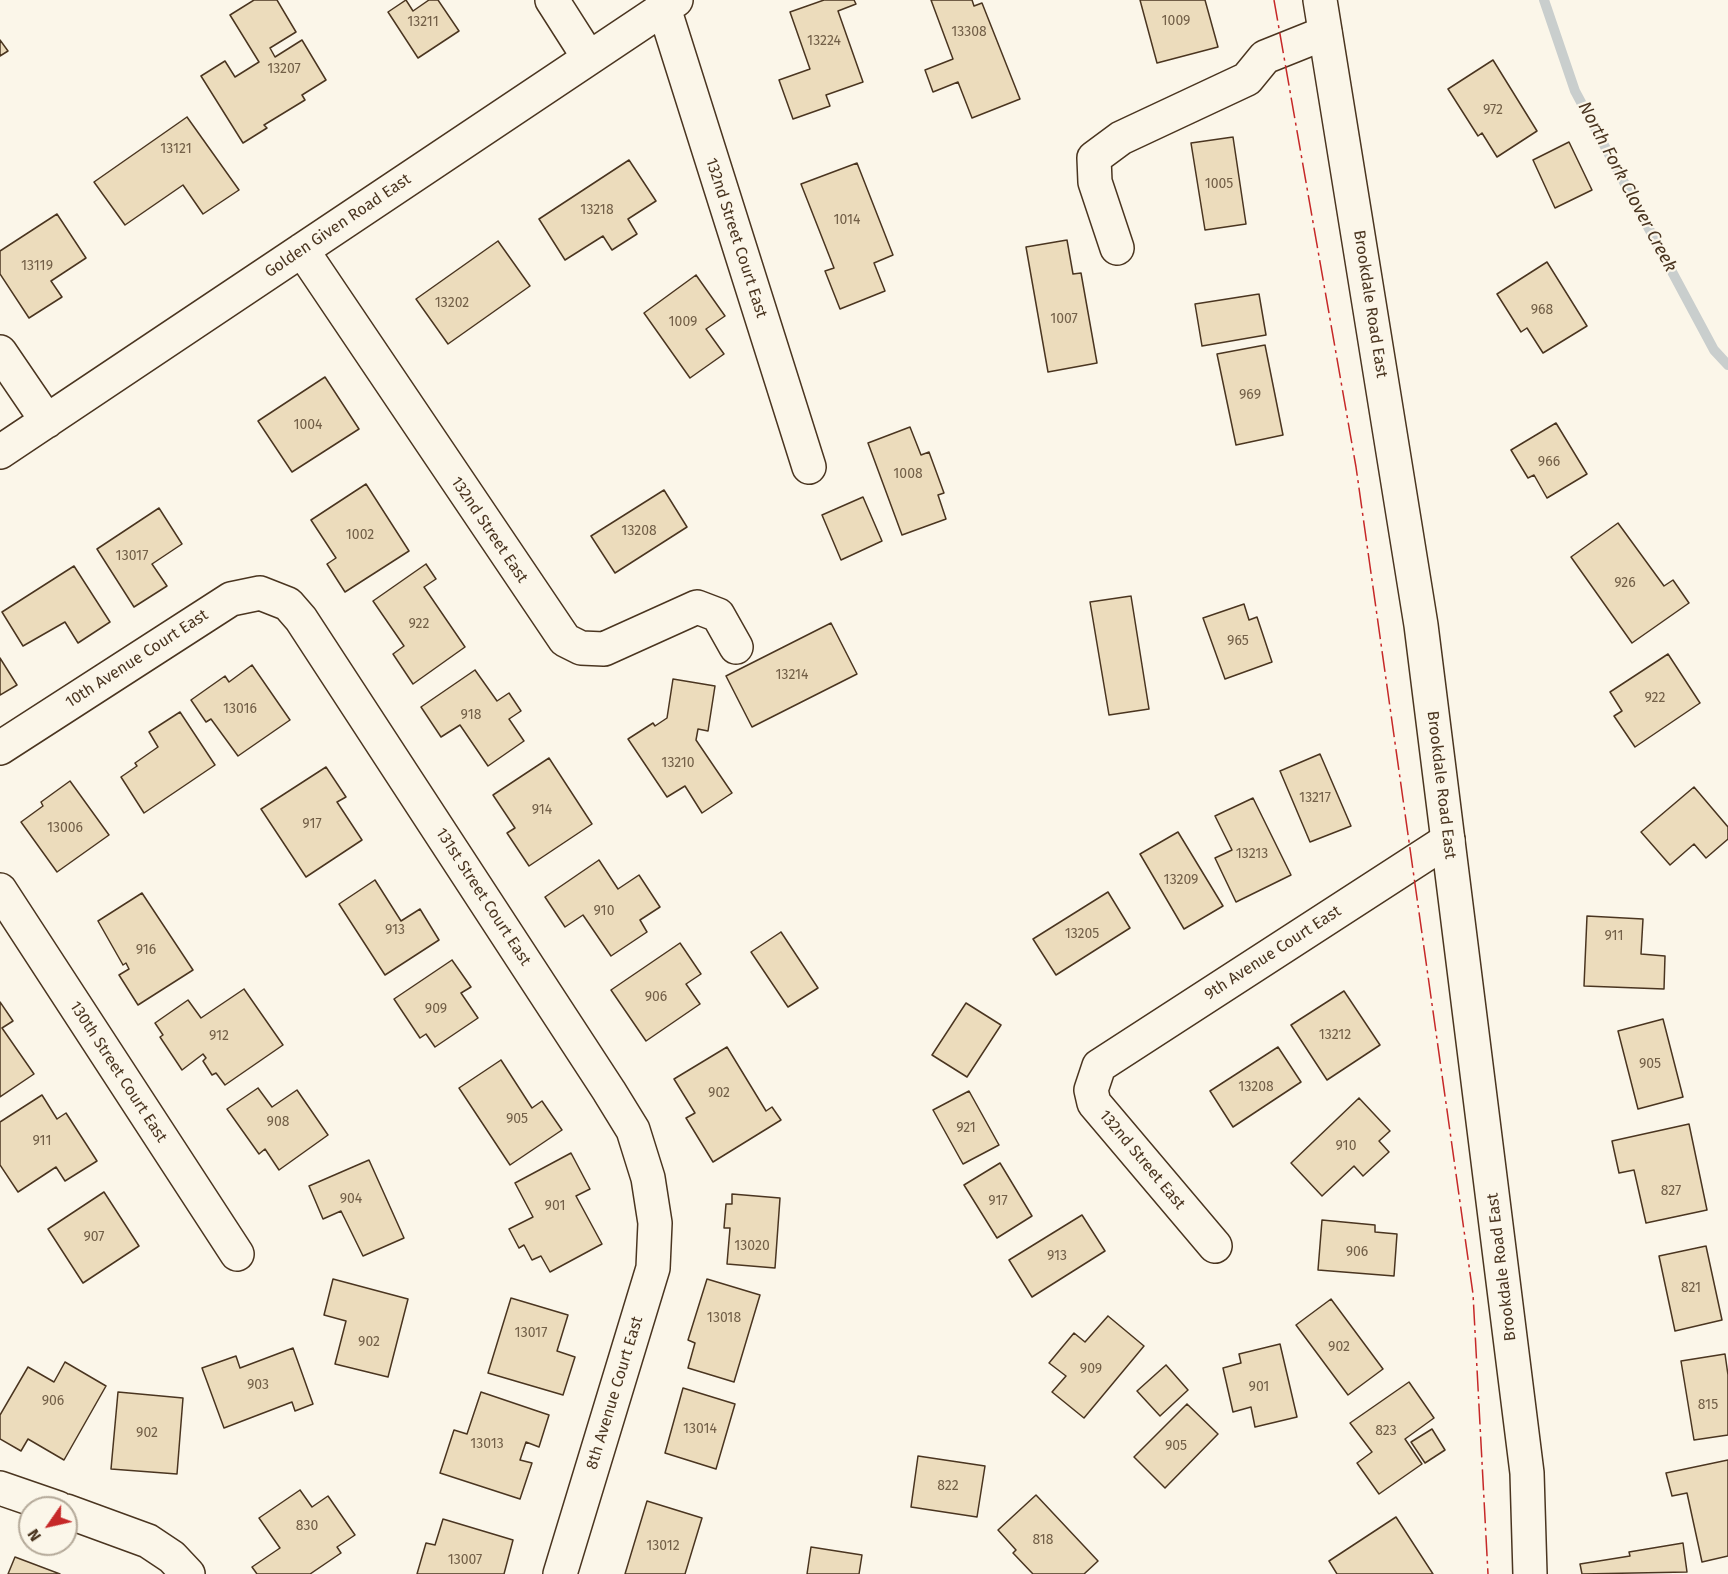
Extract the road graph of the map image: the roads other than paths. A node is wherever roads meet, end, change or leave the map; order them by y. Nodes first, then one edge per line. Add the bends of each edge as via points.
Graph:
1 (552, 0) edge
2 (1320, 0) edge
3 (670, 4) edge
4 (1326, 33) junction
5 (589, 58) junction
6 (1117, 248) dead end
7 (302, 250) junction
8 (0, 352) edge
9 (47, 421) junction
10 (0, 452) edge
11 (809, 467) dead end
12 (281, 601) joint
13 (736, 647) dead end
14 (0, 748) edge
15 (1448, 840) junction
16 (0, 890) edge
17 (1099, 1066) joint
18 (654, 1210) joint
19 (1215, 1246) dead end
20 (237, 1254) dead end
21 (0, 1488) edge
22 (23, 1496) edge
23 (78, 1515) edge
24 (188, 1574) edge
25 (560, 1574) edge
26 (1530, 1574) edge

1 - 5 street
2 - 4 street, Brookdale Road East
3 - 5 street, Golden Given Road East
3 - 11 street, 132nd Street Court East
4 - 6 street via 1265,57 1247,79 1121,138 1094,158 1095,182
4 - 15 street, Brookdale Road East via 1421,626
5 - 7 street, Golden Given Road East
7 - 9 street, Golden Given Road East
7 - 13 street, 132nd Street East via 565,640 581,648 604,649 697,607 718,615
8 - 9 street
9 - 10 street, Golden Given Road East
12 - 14 street, 10th Avenue Court East via 260,593 231,599
12 - 18 street, 131st Street Court East via 301,619 633,1130
15 - 17 street, 9th Avenue Court East
15 - 26 street, Brookdale Road East via 1527,1473
16 - 20 street, 130th Street Court East
17 - 19 street, 132nd Street East via 1091,1090 1094,1103
18 - 25 street, 8th Avenue Court East via 653,1268
21 - 22 street
23 - 24 street via 148,1541

